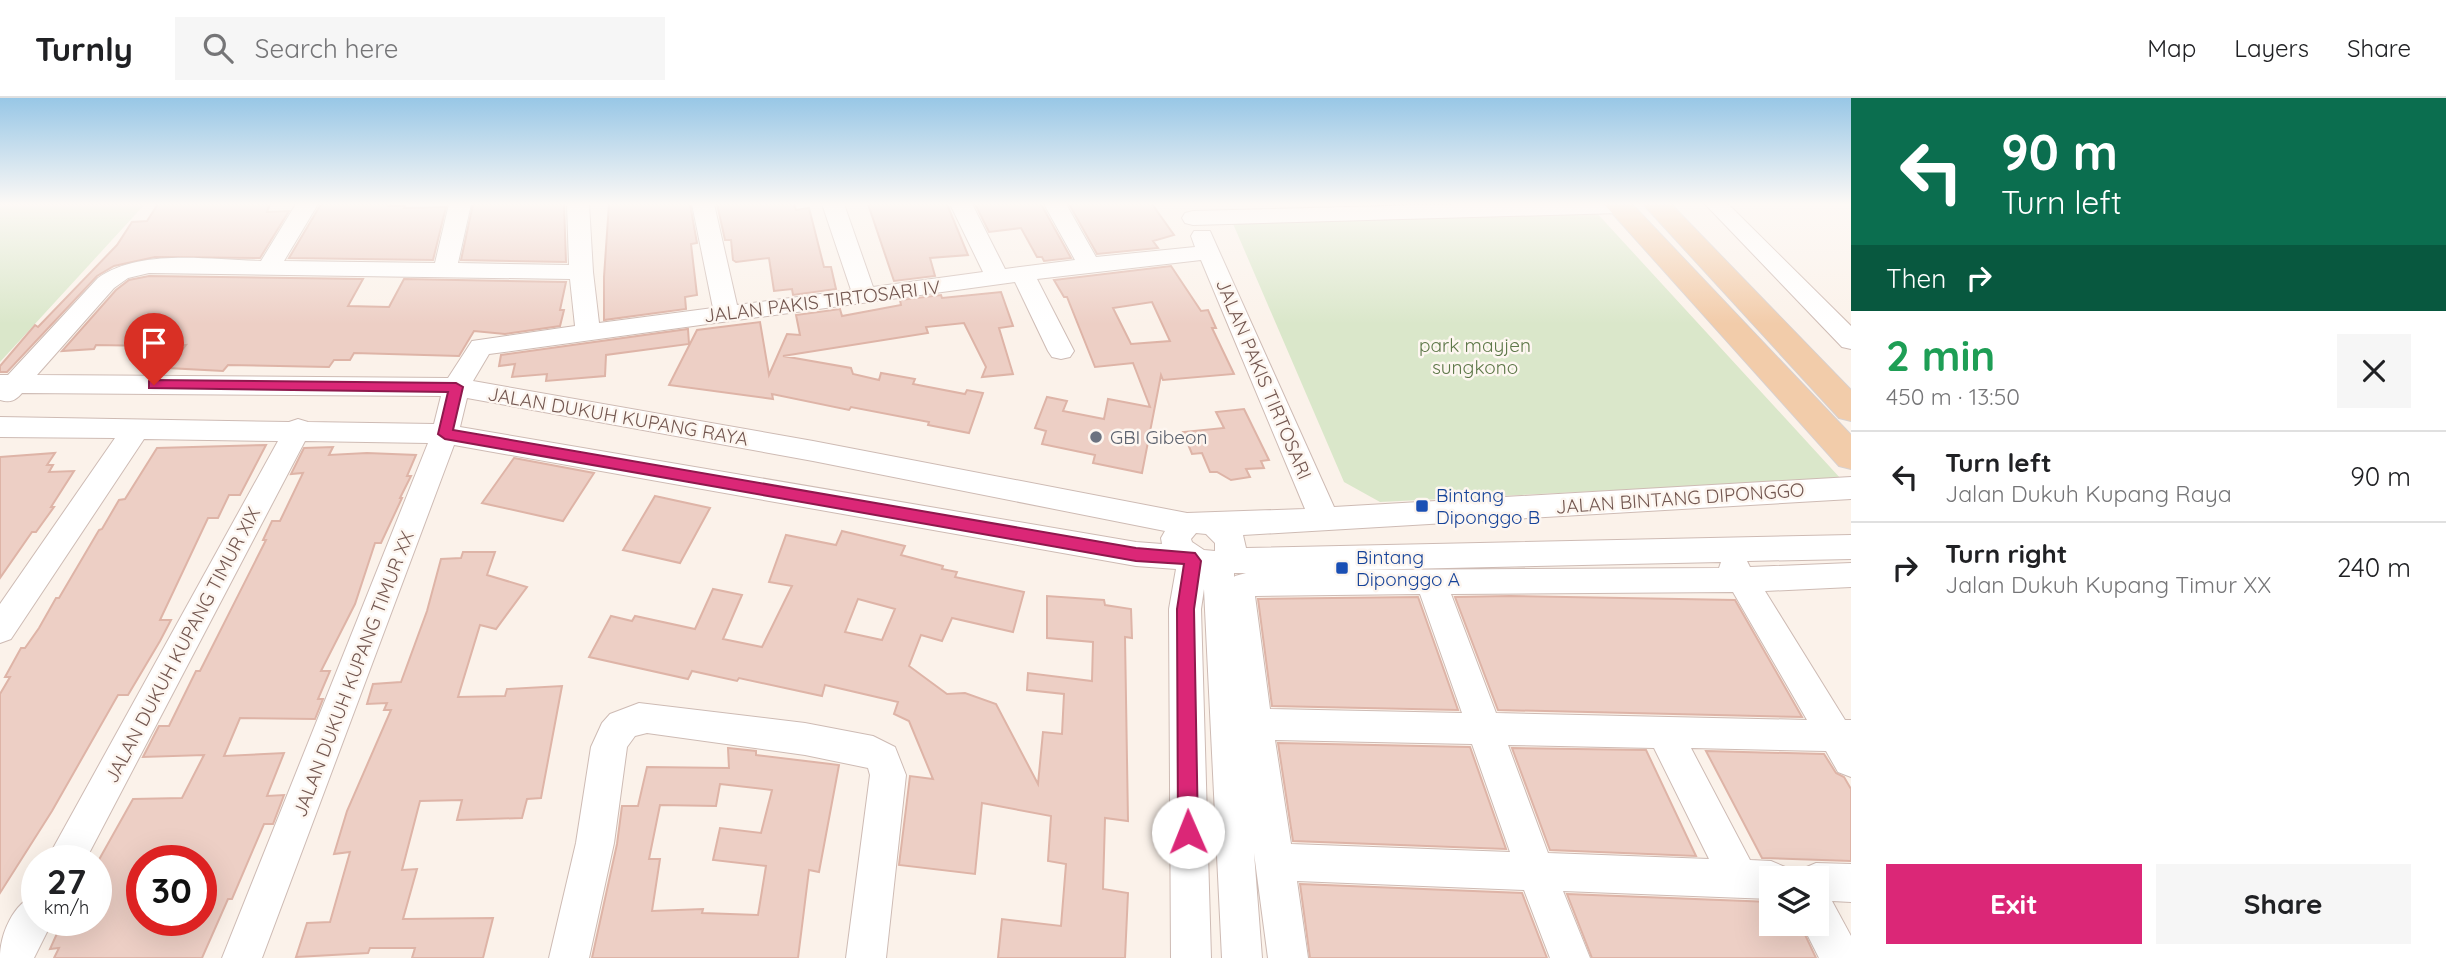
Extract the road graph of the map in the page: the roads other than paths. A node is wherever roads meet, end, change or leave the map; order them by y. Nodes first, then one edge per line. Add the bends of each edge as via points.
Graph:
1 (282, 244) edge
2 (451, 244) edge
3 (580, 244) edge
4 (712, 244) edge
5 (847, 244) edge
6 (981, 244) edge
7 (1077, 244) edge
8 (1206, 244) edge
9 (1667, 244) edge
10 (1674, 244) edge
11 (1756, 244) edge
12 (1210, 252) junction
13 (1089, 265) junction
14 (269, 266) junction
15 (445, 271) junction
16 (581, 272) junction
17 (1023, 275) junction
18 (998, 278) junction
19 (865, 297) junction
20 (726, 312) junction
21 (589, 331) junction
22 (1851, 341) edge
23 (1061, 351) dead end
24 (456, 387) junction
25 (6, 389) edge
26 (1851, 411) edge
27 (601, 412) junction
28 (0, 427) edge
29 (137, 428) junction
30 (298, 429) junction
31 (445, 434) junction
32 (573, 455) junction
33 (1851, 457) edge
34 (998, 488) junction
35 (1851, 488) edge
36 (1485, 510) junction
37 (1324, 518) junction
38 (1201, 524) junction
39 (990, 528) junction
40 (1851, 547) edge
41 (1722, 551) junction
42 (1510, 553) junction
43 (1206, 561) junction
44 (1851, 575) edge
45 (1741, 580) junction
46 (1431, 582) junction
47 (0, 630) edge
48 (1255, 724) junction
49 (1486, 729) junction
50 (1665, 733) junction
51 (1846, 745) edge
52 (74, 845) edge
53 (1275, 862) junction
54 (1535, 872) junction
55 (1755, 880) edge
56 (1829, 882) edge
57 (1851, 883) edge
58 (1829, 935) edge
59 (24, 936) edge
60 (12, 958) edge
61 (242, 958) edge
62 (569, 958) edge
63 (866, 958) edge
64 (1191, 958) edge
65 (1242, 958) edge
66 (1288, 958) edge
67 (1570, 958) edge
68 (1841, 958) edge

1 - 14 street
2 - 15 street
3 - 16 street
4 - 20 street
5 - 19 street
6 - 18 street
7 - 13 street
8 - 12 street, JALAN PAKIS TIRTOSARI
9 - 33 main road
10 - 26 main road
11 - 22 street
12 - 13 street, JALAN PAKIS TIRTOSARI IV
12 - 37 street, JALAN PAKIS TIRTOSARI
13 - 17 street, JALAN PAKIS TIRTOSARI IV
14 - 15 street
14 - 25 street via 149,266 120,273
15 - 16 street
16 - 21 street
17 - 18 street, JALAN PAKIS TIRTOSARI IV
17 - 23 street
18 - 19 street, JALAN PAKIS TIRTOSARI IV
19 - 20 street, JALAN PAKIS TIRTOSARI IV
20 - 21 street, JALAN PAKIS TIRTOSARI IV
21 - 24 street, JALAN PAKIS TIRTOSARI IV via 481,347
24 - 25 street, JALAN DUKUH KUPANG RAYA
24 - 27 street, JALAN DUKUH KUPANG RAYA
24 - 31 street, JALAN DUKUH KUPANG TIMUR XX
27 - 32 street
27 - 34 street, JALAN DUKUH KUPANG RAYA
28 - 29 street
29 - 30 street
29 - 47 street
30 - 31 street
30 - 52 street, JALAN DUKUH KUPANG TIMUR XIX
31 - 32 street
31 - 61 street, JALAN DUKUH KUPANG TIMUR XX
32 - 39 street
34 - 38 street, JALAN DUKUH KUPANG RAYA
34 - 39 street
35 - 36 street, JALAN BINTANG DIPONGGO
36 - 37 street, JALAN BINTANG DIPONGGO
36 - 42 street
37 - 38 street, JALAN BINTANG DIPONGGO
38 - 43 street via 1178,533 1176,539 1182,552
38 - 43 street via 1224,530 1232,544 1232,551
39 - 43 street via 1136,555
40 - 41 street
41 - 42 street
41 - 45 street
42 - 43 street
43 - 64 street via 1185,609
43 - 65 street
44 - 45 street
45 - 46 street
45 - 51 street
46 - 48 street via 1246,585 1239,594 1239,607
46 - 49 street
48 - 49 street
48 - 53 street
49 - 50 street
49 - 54 street
50 - 51 street
50 - 55 street
53 - 54 street
53 - 66 street
54 - 55 street
54 - 67 street
56 - 57 street
58 - 68 street
59 - 60 street
62 - 63 street via 595,844 609,747 622,723 646,718 805,739 873,752 882,758 888,775

